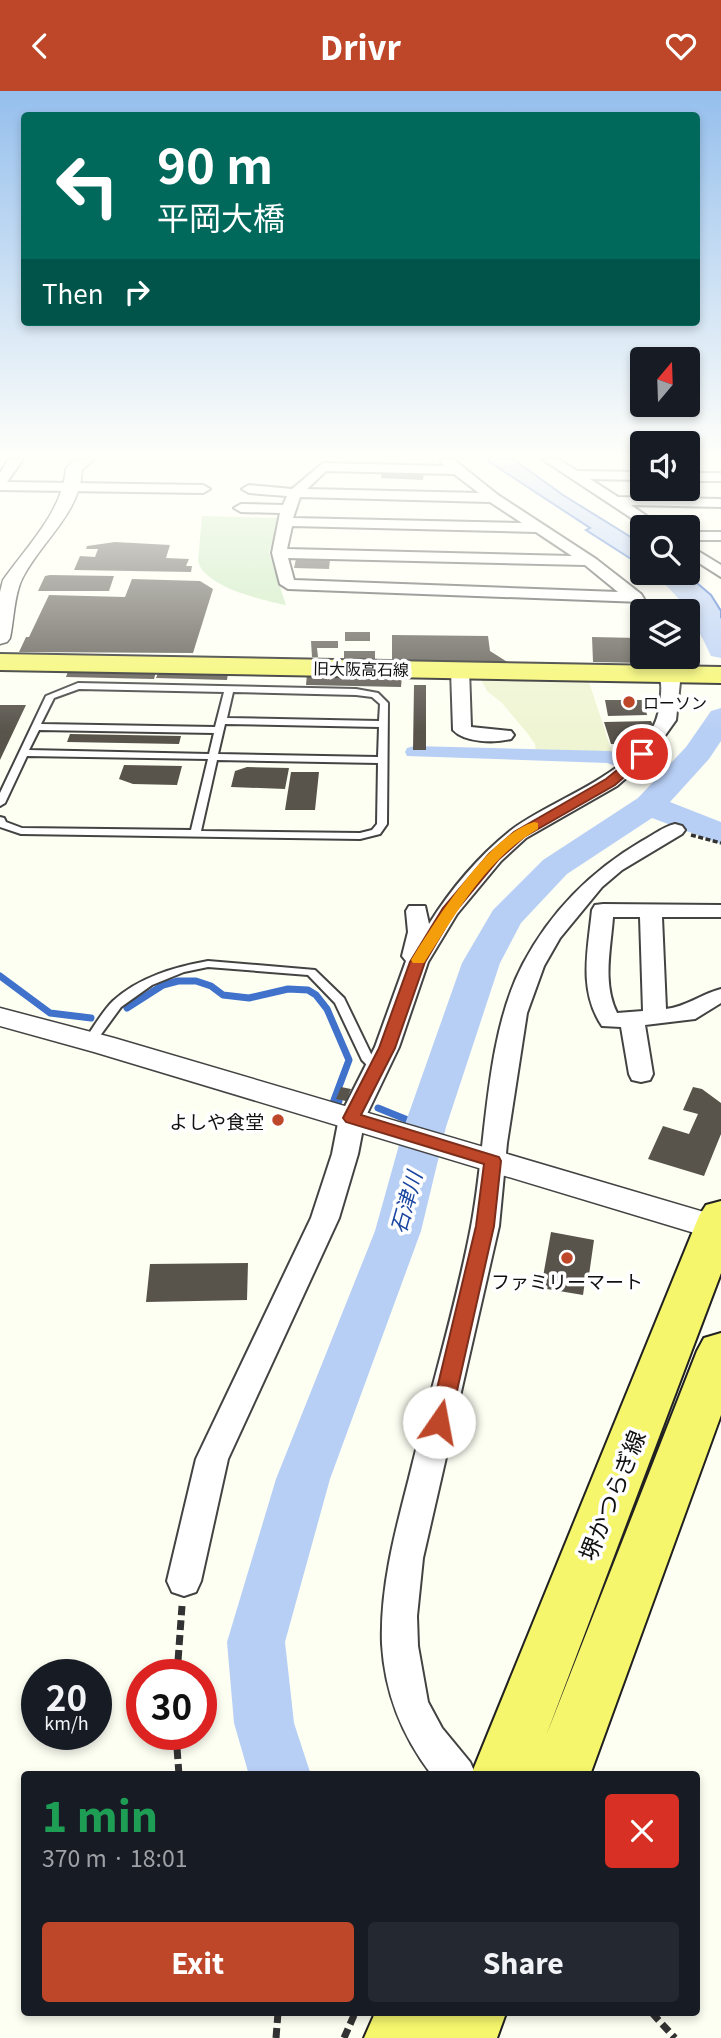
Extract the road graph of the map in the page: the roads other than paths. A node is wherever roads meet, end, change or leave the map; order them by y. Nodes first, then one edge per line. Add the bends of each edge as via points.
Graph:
1 (34, 550) edge
2 (280, 550) edge
3 (570, 550) edge
4 (279, 553) junction
5 (700, 557) edge
6 (588, 561) junction
7 (721, 572) edge
8 (442, 574) junction
9 (635, 597) joint
10 (0, 638) edge
11 (0, 662) edge
12 (460, 669) junction
13 (630, 669) edge
14 (665, 669) edge
15 (721, 675) edge
16 (229, 689) junction
17 (383, 724) junction
18 (220, 725) junction
19 (35, 727) junction
20 (505, 735) dead end
21 (23, 753) junction
22 (213, 757) junction
23 (383, 760) junction
24 (0, 803) edge
25 (0, 820) edge
26 (675, 830) road end
27 (195, 833) junction
28 (651, 910) junction
29 (417, 911) dead end
30 (721, 911) edge
31 (417, 962) junction
32 (721, 996) edge
33 (0, 1017) edge
34 (643, 1019) junction
35 (90, 1041) junction
36 (376, 1067) junction
37 (640, 1074) dead end
38 (357, 1119) junction
39 (485, 1158) junction
40 (719, 1224) edge
41 (721, 1351) edge
42 (184, 1581) road end
43 (454, 1771) edge
44 (502, 1771) edge
45 (562, 1771) edge
46 (407, 2016) edge
47 (471, 2016) edge
48 (398, 2038) edge
49 (463, 2038) edge

1 - 10 street via 12,580
2 - 4 street
3 - 6 street
4 - 8 street
4 - 8 street via 288,584 347,596
5 - 7 street
6 - 8 street
6 - 9 street
8 - 9 street
11 - 12 main road, 旧大阪高石線
12 - 13 main road, 旧大阪高石線
12 - 20 street via 469,706 462,730
14 - 15 main road, 旧大阪高石線
14 - 31 street via 671,682 667,720 642,754 610,782 519,834 494,857 448,911
16 - 17 lane via 375,695 384,703
16 - 18 lane
16 - 19 lane via 78,686 50,696
17 - 18 lane
17 - 23 lane
18 - 19 lane
18 - 22 lane
19 - 21 lane
21 - 22 lane
21 - 24 lane
22 - 23 lane
22 - 27 lane
23 - 27 lane via 382,824 376,832 360,836
25 - 27 lane via 21,831
26 - 39 street via 615,866 550,936 515,1013
28 - 30 street
28 - 34 street
28 - 34 street via 603,910 597,993 602,1011 610,1021
29 - 31 street via 419,932 413,956
31 - 36 street
32 - 34 street via 688,1014
33 - 35 street
34 - 37 street
35 - 36 lane via 117,1003 181,969 208,964 311,972 340,1001 368,1060
35 - 38 street
36 - 38 street
38 - 39 street
38 - 42 street via 324,1218 212,1458
39 - 40 street
39 - 43 street via 485,1226 406,1557 400,1616 410,1706 429,1741
40 - 44 main road, 堺かつらぎ線
41 - 45 main road
46 - 48 main road
47 - 49 main road

